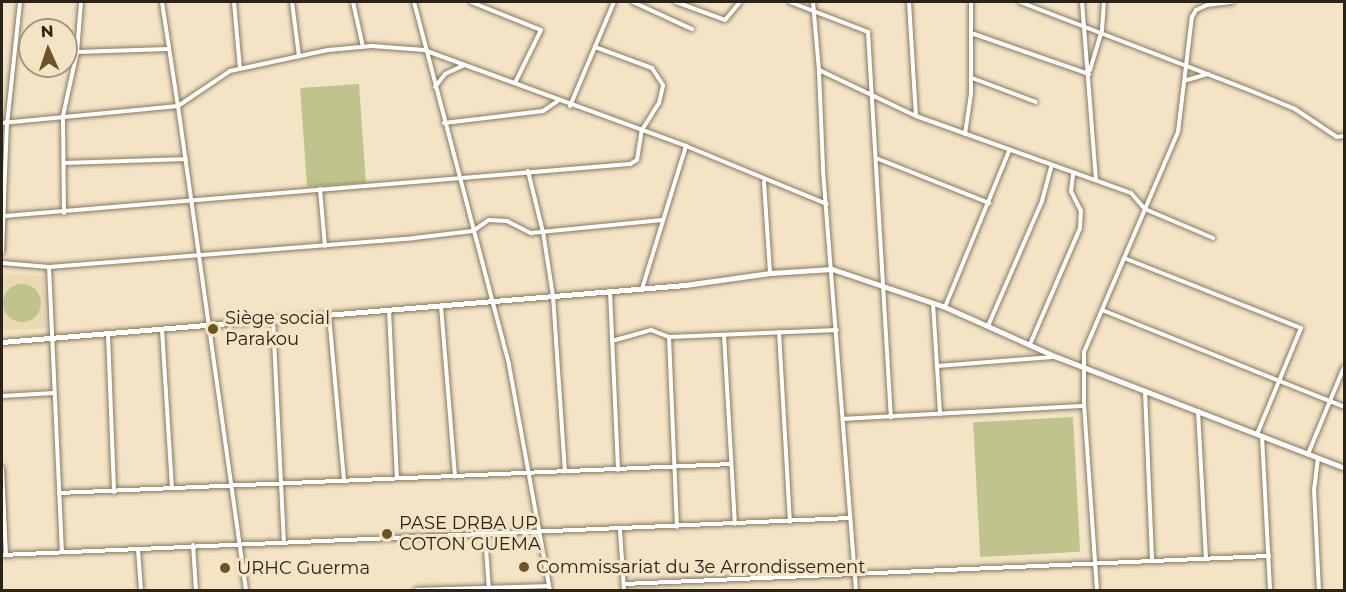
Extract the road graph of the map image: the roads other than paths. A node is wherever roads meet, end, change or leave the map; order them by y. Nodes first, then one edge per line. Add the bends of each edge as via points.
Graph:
1 (20, 2) edge
2 (81, 2) edge
3 (162, 2) edge
4 (234, 2) edge
5 (292, 2) edge
6 (353, 2) edge
7 (414, 2) edge
8 (471, 2) edge
9 (614, 2) edge
10 (633, 2) edge
11 (676, 2) edge
12 (740, 2) edge
13 (790, 2) edge
14 (813, 2) edge
15 (909, 2) edge
16 (971, 2) edge
17 (1020, 2) edge
18 (1082, 2) edge
19 (1104, 2) edge
20 (1233, 2) edge
21 (814, 10) junction
22 (1085, 28) junction
23 (692, 29) dead end
24 (1102, 30) junction
25 (974, 34) junction
26 (78, 40) edge
27 (363, 47) junction
28 (595, 47) junction
29 (168, 49) junction
30 (424, 50) junction
31 (78, 52) edge
32 (299, 57) junction
33 (466, 65) junction
34 (1188, 65) junction
35 (240, 69) junction
36 (819, 70) junction
37 (1089, 74) junction
38 (1209, 74) junction
39 (71, 78) edge
40 (972, 78) junction
41 (1186, 81) junction
42 (515, 83) junction
43 (434, 88) junction
44 (869, 91) junction
45 (558, 101) junction
46 (1036, 102) dead end
47 (570, 105) junction
48 (178, 106) junction
49 (63, 116) junction
50 (916, 116) junction
51 (4, 123) edge
52 (444, 123) junction
53 (642, 130) junction
54 (965, 134) junction
55 (1344, 136) edge
56 (686, 146) junction
57 (1009, 152) junction
58 (876, 158) junction
59 (186, 159) junction
60 (64, 163) junction
61 (1051, 167) junction
62 (528, 171) junction
63 (1073, 174) junction
64 (459, 178) junction
65 (1096, 180) junction
66 (764, 182) junction
67 (320, 189) junction
68 (192, 200) junction
69 (988, 203) junction
70 (827, 204) junction
71 (1144, 208) junction
72 (64, 213) junction
73 (4, 216) junction
74 (663, 220) junction
75 (473, 231) junction
76 (543, 232) junction
77 (1213, 238) dead end
78 (325, 246) junction
79 (2, 252) edge
80 (200, 256) junction
81 (1124, 258) junction
82 (2, 263) edge
83 (49, 267) junction
84 (832, 269) junction
85 (770, 273) junction
86 (884, 286) junction
87 (642, 289) junction
88 (610, 292) junction
89 (553, 296) junction
90 (492, 301) junction
91 (933, 303) junction
92 (441, 306) junction
93 (945, 307) junction
94 (389, 310) junction
95 (1102, 310) junction
96 (329, 315) junction
97 (273, 320) junction
98 (208, 325) junction
99 (988, 326) junction
100 (162, 329) junction
101 (837, 330) junction
102 (779, 332) junction
103 (108, 333) junction
104 (724, 335) junction
105 (669, 337) junction
106 (50, 338) junction
107 (612, 341) junction
108 (2, 342) edge
109 (1031, 342) junction
110 (1057, 357) junction
111 (938, 366) junction
112 (1082, 366) junction
113 (1344, 367) edge
114 (1279, 380) junction
115 (1144, 390) junction
116 (54, 393) junction
117 (2, 396) edge
118 (1330, 401) junction
119 (1084, 406) junction
120 (1344, 407) edge
121 (1198, 411) junction
122 (940, 414) junction
123 (891, 417) junction
124 (843, 419) junction
125 (1259, 435) junction
126 (1308, 454) junction
127 (1318, 458) junction
128 (731, 464) junction
129 (675, 467) junction
130 (2, 468) edge
131 (1344, 468) edge
132 (618, 470) junction
133 (565, 472) junction
134 (455, 476) junction
135 (530, 476) junction
136 (397, 478) junction
137 (344, 480) junction
138 (283, 484) junction
139 (234, 486) junction
140 (172, 487) junction
141 (114, 492) junction
142 (59, 493) junction
143 (850, 518) junction
144 (790, 522) junction
145 (735, 524) junction
146 (677, 527) junction
147 (620, 530) junction
148 (540, 531) junction
149 (485, 533) junction
150 (284, 540) junction
151 (242, 544) junction
152 (193, 545) junction
153 (138, 549) junction
154 (62, 552) junction
155 (4, 555) edge
156 (1269, 556) junction
157 (1206, 559) junction
158 (1152, 561) junction
159 (1095, 564) junction
160 (855, 576) junction
161 (624, 584) junction
162 (550, 588) edge
163 (489, 589) edge
164 (141, 591) edge
165 (196, 591) edge
166 (246, 591) edge
167 (416, 591) edge
168 (624, 591) edge
169 (856, 591) edge
170 (1097, 591) edge
171 (1270, 591) edge
172 (1319, 591) edge

1 - 51 street
2 - 26 street
3 - 29 street
4 - 35 street
5 - 32 street
6 - 27 street
7 - 30 street
8 - 42 street via 541,30
9 - 28 street
10 - 23 street
11 - 12 street via 725,20
13 - 21 street
14 - 21 street
15 - 50 street
16 - 25 street
17 - 22 street
18 - 22 street
19 - 24 street
20 - 34 street via 1196,10
21 - 36 street
21 - 44 street via 868,32
22 - 24 street
22 - 37 street
24 - 34 street
24 - 37 street
25 - 37 street
25 - 40 street
27 - 30 street
27 - 32 street
28 - 47 street
28 - 53 street via 652,68 658,75 663,85 659,103
29 - 31 street
29 - 48 street
30 - 33 street
30 - 43 street
32 - 35 street
33 - 42 street
33 - 43 street via 449,71
34 - 38 street
34 - 41 street
35 - 48 street via 230,71
36 - 44 street
36 - 70 street
37 - 65 street
38 - 41 street
38 - 55 street via 1295,109 1337,137
39 - 49 street
40 - 46 street
40 - 54 street
41 - 71 street via 1178,132
42 - 45 street
43 - 52 street
44 - 50 street
44 - 58 street
45 - 47 street
45 - 52 street via 543,111
47 - 53 street
48 - 49 street
48 - 59 street
49 - 51 street
49 - 60 street
50 - 54 street
51 - 73 street
52 - 64 street
53 - 56 street
53 - 62 street via 640,151 630,164
54 - 57 street
56 - 66 street
56 - 74 street
57 - 61 street
57 - 69 street
58 - 69 street
58 - 86 street
59 - 60 street
59 - 68 street
60 - 72 street
61 - 63 street
61 - 99 street via 1042,201
62 - 64 street
62 - 76 street
63 - 65 street
63 - 109 street via 1071,191 1081,211 1080,228
64 - 67 street
64 - 75 street
65 - 71 street via 1131,193
66 - 70 street
66 - 85 street
67 - 68 street
67 - 78 street
68 - 72 street
68 - 80 street
69 - 93 street
70 - 84 street
71 - 77 street
71 - 81 street
72 - 73 street
73 - 79 street
74 - 76 street
74 - 87 street
75 - 76 street via 482,223 502,220 525,232
75 - 78 street
75 - 90 street
76 - 89 street
78 - 80 street
80 - 83 street
80 - 98 street
81 - 95 street
81 - 114 street via 1300,328
82 - 83 street
83 - 106 street
84 - 85 street
84 - 86 street
84 - 101 street
85 - 87 street
86 - 91 street
86 - 123 street
87 - 88 street
88 - 89 street
88 - 107 street
89 - 90 street
89 - 133 street
90 - 92 street
90 - 135 street via 509,365
91 - 93 street
91 - 111 street
92 - 94 street
92 - 134 street
93 - 99 street
94 - 96 street
94 - 136 street
95 - 112 street
95 - 114 street
96 - 97 street
96 - 137 street
97 - 98 street
97 - 138 street
98 - 100 street
98 - 139 street
99 - 109 street
100 - 103 street
100 - 140 street
101 - 102 street
101 - 124 street
102 - 104 street
102 - 144 street
103 - 106 street
103 - 141 street
104 - 105 street
104 - 128 street
105 - 107 street via 651,330
105 - 129 street
106 - 108 street
106 - 116 street
107 - 132 street
109 - 110 street
110 - 111 street
110 - 112 street
111 - 122 street
112 - 115 street
112 - 119 street
113 - 118 street
114 - 118 street
114 - 125 street
115 - 121 street
115 - 158 street
116 - 117 street
116 - 142 street
118 - 120 street
118 - 126 street
119 - 122 street
119 - 159 street
121 - 125 street
121 - 157 street
122 - 123 street
123 - 124 street
124 - 143 street
125 - 126 street
125 - 156 street
126 - 127 street
127 - 131 street
127 - 172 street via 1314,514
128 - 129 street
128 - 145 street
129 - 132 street
129 - 146 street
130 - 155 street
132 - 133 street
133 - 135 street
134 - 135 street
134 - 136 street
135 - 148 street
136 - 137 street
137 - 138 street
138 - 139 street
138 - 150 street
139 - 140 street
139 - 151 street
140 - 141 street
141 - 142 street
142 - 154 street
143 - 144 street
143 - 160 street
144 - 145 street
145 - 146 street
146 - 147 street
147 - 148 street
147 - 161 street
148 - 149 street
148 - 162 street
149 - 150 street
149 - 163 street
150 - 151 street
151 - 152 street
151 - 166 street
152 - 153 street
152 - 165 street
153 - 154 street
153 - 164 street
154 - 155 street
156 - 157 street
156 - 171 street
157 - 158 street
158 - 159 street
159 - 160 street
159 - 170 street
160 - 161 street
160 - 169 street
161 - 168 street
162 - 163 street
163 - 167 street

